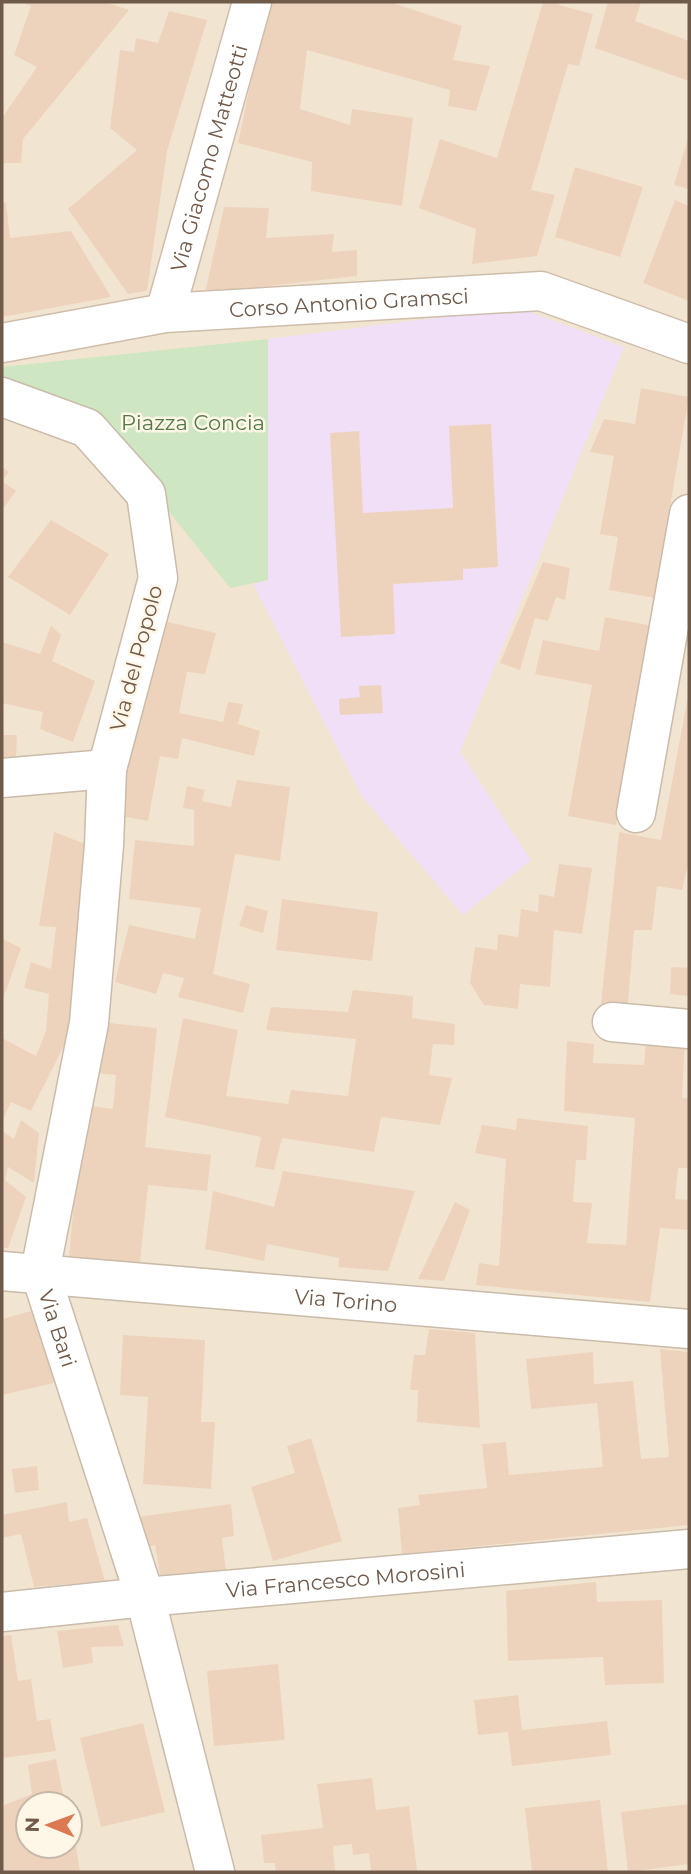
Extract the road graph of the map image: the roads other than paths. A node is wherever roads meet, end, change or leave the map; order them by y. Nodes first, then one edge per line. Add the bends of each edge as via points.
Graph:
1 (252, 2) edge
2 (164, 313) junction
3 (2, 343) edge
4 (689, 344) edge
5 (2, 397) edge
6 (689, 514) edge
7 (107, 769) junction
8 (2, 778) edge
9 (636, 813) dead end
10 (612, 1022) dead end
11 (689, 1029) edge
12 (2, 1271) edge
13 (40, 1272) junction
14 (689, 1329) edge
15 (689, 1549) edge
16 (145, 1597) junction
17 (2, 1612) edge
18 (215, 1872) edge

1 - 2 street, Via Giacomo Matteotti
2 - 3 street, Corso Antonio Gramsci
2 - 4 street, Corso Antonio Gramsci via 541,290
5 - 7 street, Via del Popolo via 87,428 146,494 158,578
6 - 9 street
7 - 8 street
7 - 13 street, Via Bari via 89,1023
10 - 11 street
12 - 13 street, Via Torino
13 - 14 street, Via Torino
13 - 16 street, Via Bari
15 - 16 street, Via Francesco Morosini
16 - 17 street, Via Francesco Morosini
16 - 18 street, Via Bari

